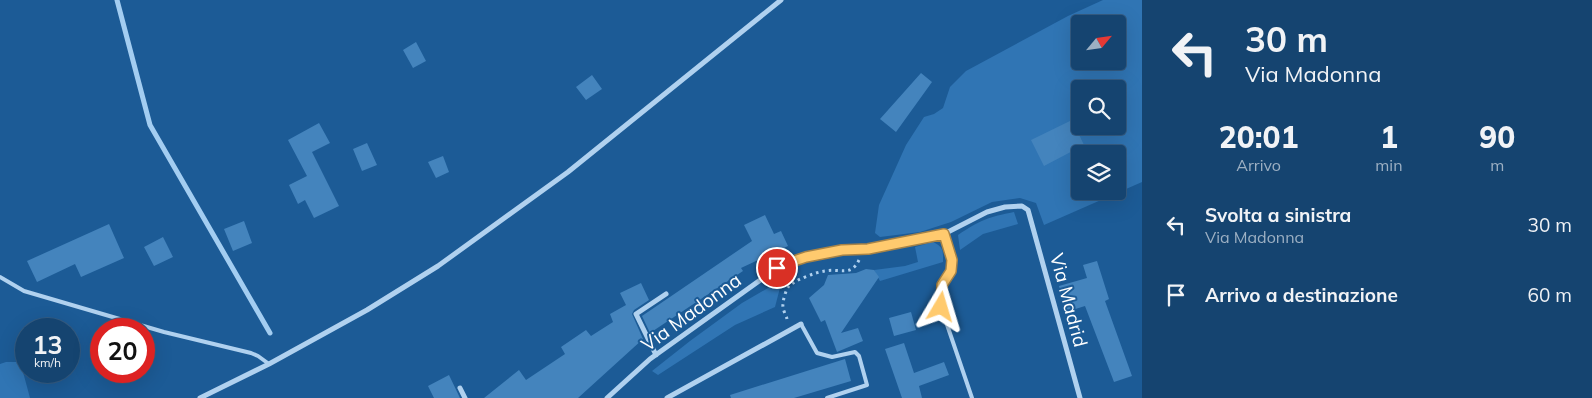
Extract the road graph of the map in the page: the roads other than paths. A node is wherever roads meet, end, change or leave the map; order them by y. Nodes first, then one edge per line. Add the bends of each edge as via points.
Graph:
1 (780, 0) edge
2 (1028, 210) joint
3 (944, 234) junction
4 (0, 277) edge
5 (666, 294) dead end
6 (801, 324) joint
7 (656, 355) junction
8 (269, 364) junction
9 (460, 388) dead end
10 (200, 398) edge
11 (466, 398) edge
12 (607, 398) edge
13 (667, 398) edge
14 (827, 398) edge
15 (972, 398) edge
16 (1080, 398) edge

1 - 8 street via 568,172 445,260 367,310
2 - 3 street, Via Madonna via 1022,206 987,212
2 - 16 street, Via Madrid
3 - 7 street, Via Madonna via 806,257 777,268
3 - 15 lane via 952,260 951,271 942,285 941,307
4 - 8 lane via 24,291 164,332 251,353
5 - 7 street via 636,314
6 - 13 street
6 - 14 lane via 817,354 832,357 855,352 858,356 867,385
7 - 12 street, Via Madonna
8 - 10 street
9 - 11 street

